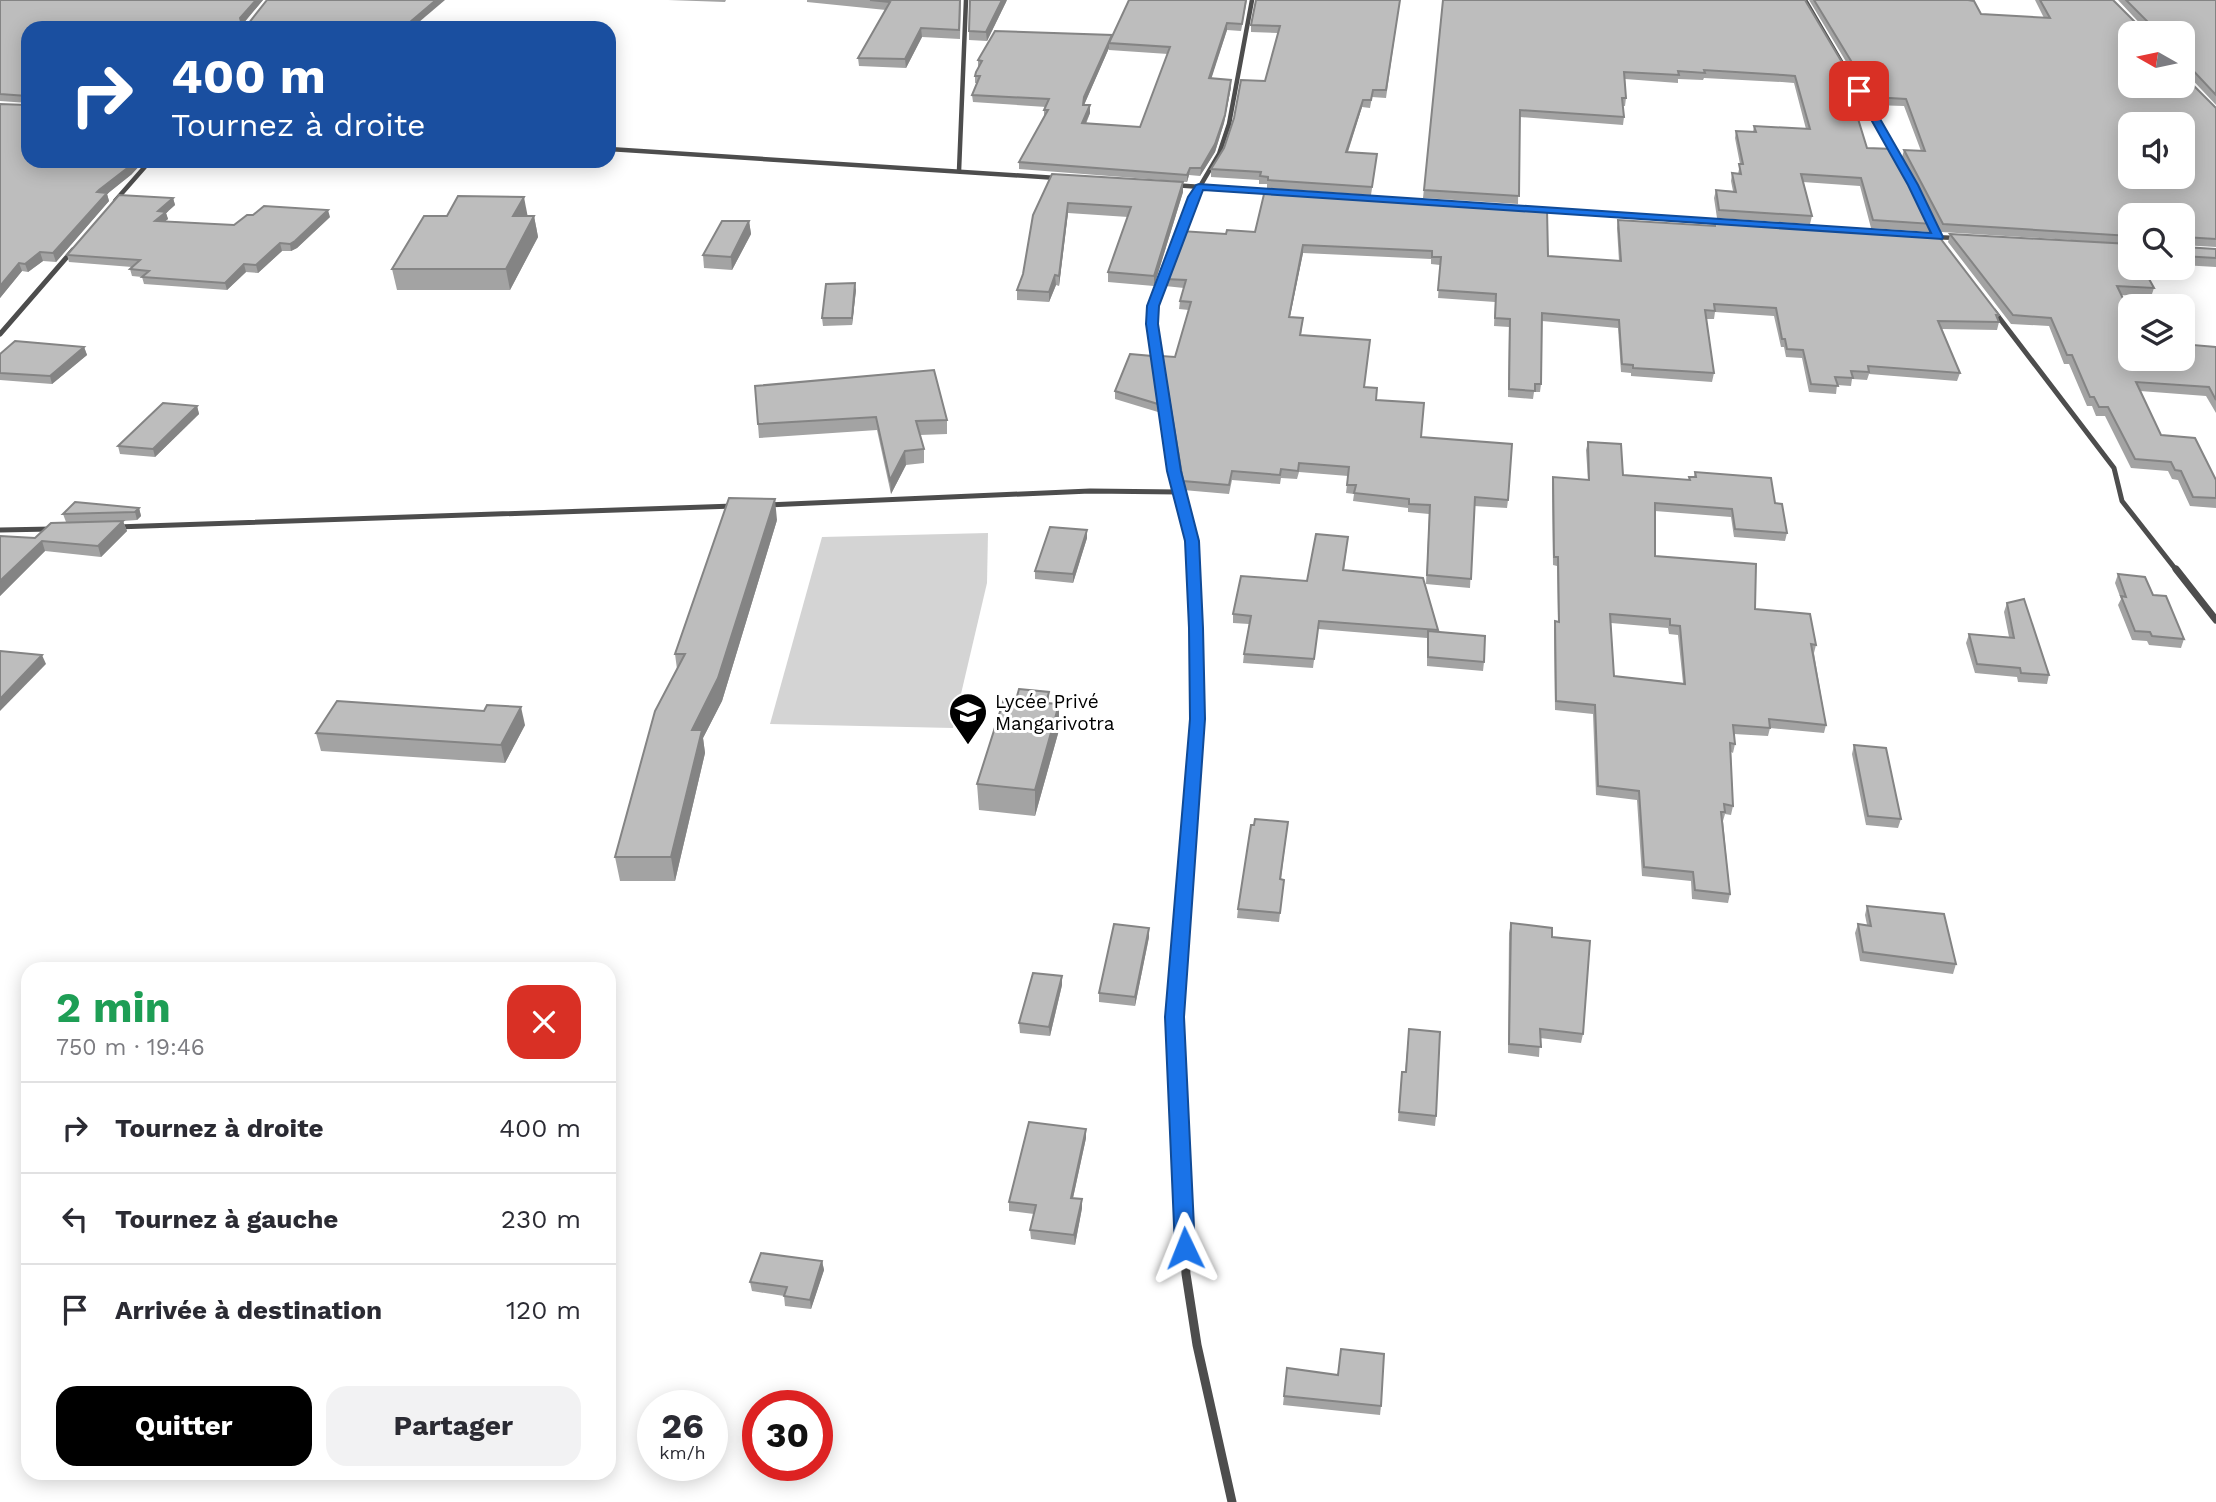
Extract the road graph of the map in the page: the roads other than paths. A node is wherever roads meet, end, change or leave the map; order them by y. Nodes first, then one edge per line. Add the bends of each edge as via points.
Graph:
1 (966, 0) edge
2 (1252, 0) edge
3 (1805, 0) edge
4 (616, 149) edge
5 (144, 168) edge
6 (959, 171) junction
7 (1066, 178) edge
8 (1159, 184) edge
9 (1199, 187) junction
10 (1283, 193) edge
11 (114, 203) edge
12 (1534, 210) edge
13 (1729, 223) edge
14 (1924, 236) edge
15 (1938, 237) junction
16 (1965, 239) edge
17 (74, 248) edge
18 (1947, 248) edge
19 (1987, 302) edge
20 (0, 334) edge
21 (1178, 492) junction
22 (747, 505) edge
23 (760, 505) edge
24 (109, 527) edge
25 (55, 528) edge
26 (0, 530) edge
27 (2216, 620) edge
28 (1232, 1502) edge

1 - 6 street
2 - 9 street via 1229,124 1219,154
3 - 15 street via 1913,185
4 - 6 street
5 - 11 street
6 - 7 street
8 - 9 street
9 - 10 street
9 - 21 street via 1175,240 1152,313
12 - 13 street
14 - 15 street
15 - 16 street
15 - 18 street
17 - 20 street
19 - 27 street via 2114,468 2122,501
21 - 23 street via 1090,491
21 - 28 street via 1192,541 1197,673 1174,1017 1186,1274
22 - 24 street
25 - 26 street

